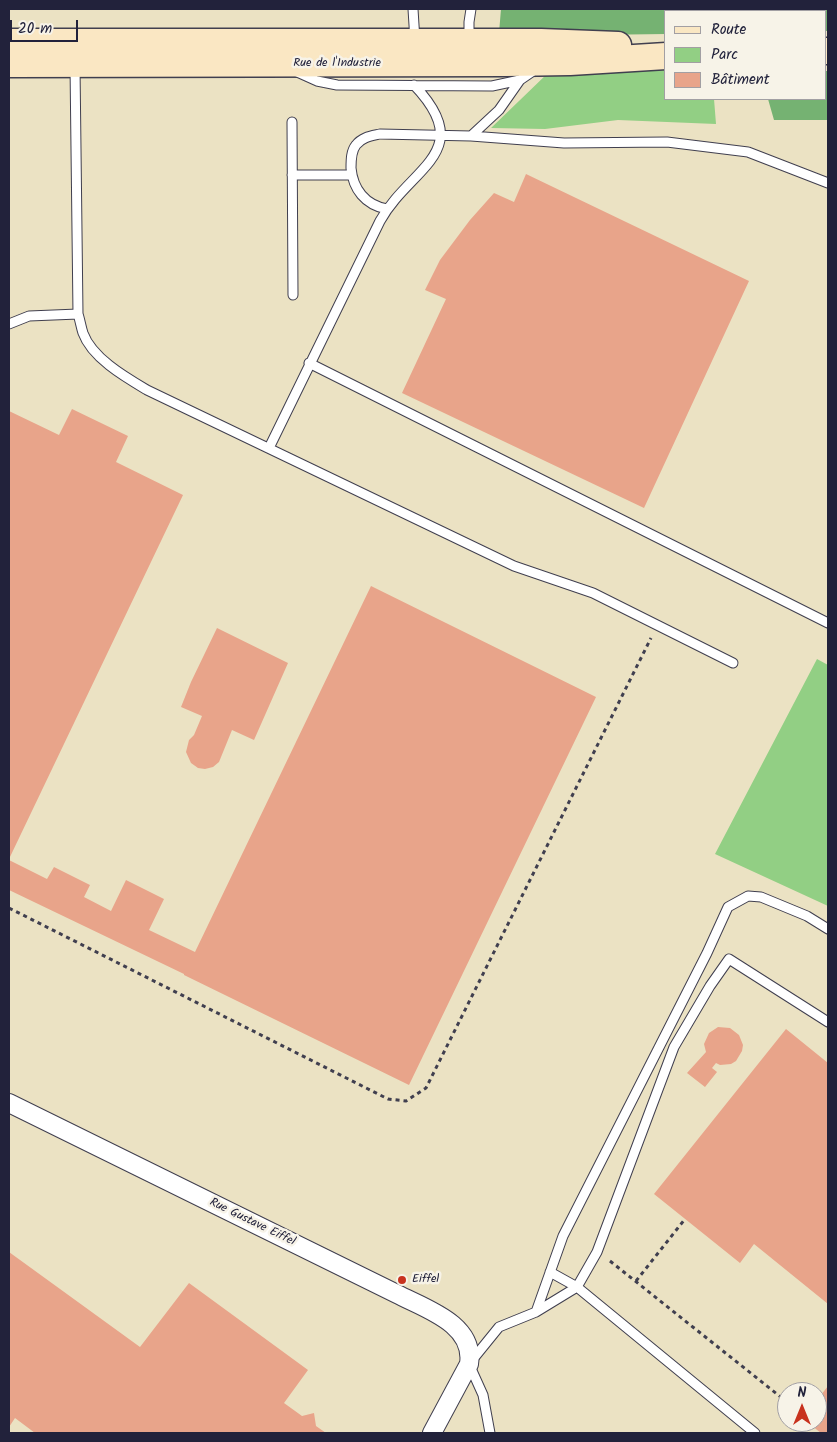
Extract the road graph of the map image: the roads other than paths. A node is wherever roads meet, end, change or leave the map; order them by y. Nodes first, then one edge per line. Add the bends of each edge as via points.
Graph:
1 (413, 9) edge
2 (471, 9) edge
3 (9, 42) edge
4 (664, 47) edge
5 (75, 53) junction
6 (469, 53) junction
7 (664, 56) edge
8 (415, 59) junction
9 (546, 62) junction
10 (9, 64) edge
11 (520, 80) junction
12 (292, 122) dead end
13 (442, 135) junction
14 (471, 136) junction
15 (292, 175) junction
16 (352, 175) junction
17 (828, 183) edge
18 (387, 209) junction
19 (292, 295) dead end
20 (78, 314) junction
21 (9, 324) edge
22 (309, 363) junction
23 (269, 448) junction
24 (828, 623) edge
25 (733, 664) dead end
26 (828, 929) edge
27 (828, 1022) edge
28 (9, 1103) edge
29 (550, 1272) junction
30 (577, 1287) junction
31 (536, 1312) junction
32 (469, 1364) junction
33 (432, 1433) edge
34 (490, 1433) edge
35 (755, 1433) edge

1 - 8 lane
2 - 6 lane
3 - 5 street, Rue de l'Industrie
4 - 6 street, Rue de l'Industrie via 575,43
5 - 8 street, Rue de l'Industrie
5 - 8 street, Rue de l'Industrie via 279,64
5 - 10 street, Rue de l'Industrie
5 - 20 lane
6 - 8 street, Rue de l'Industrie
6 - 9 street, Rue de l'Industrie
7 - 9 street, Rue de l'Industrie
8 - 11 lane via 492,86
8 - 13 lane
9 - 11 lane
11 - 14 lane via 500,110
12 - 15 lane
13 - 14 lane
13 - 16 lane via 392,133 370,136 356,145 352,154
13 - 18 lane via 428,165
14 - 17 lane via 564,144 667,142 748,152
15 - 16 lane
15 - 19 lane
16 - 18 lane via 361,195 374,205
18 - 22 lane
20 - 21 lane via 29,316
20 - 23 lane via 83,335 98,356 123,376
22 - 23 lane
22 - 24 lane
23 - 25 lane via 514,566 593,594
26 - 29 lane via 807,916 762,897 748,896 728,907 563,1236
27 - 30 lane via 729,959 674,1047 598,1252
28 - 32 street, Rue Gustave Eiffel via 445,1319 456,1327 468,1346
29 - 30 lane
29 - 31 lane
30 - 31 lane
30 - 35 lane
31 - 32 lane via 499,1327
32 - 33 street
32 - 34 lane via 483,1395

